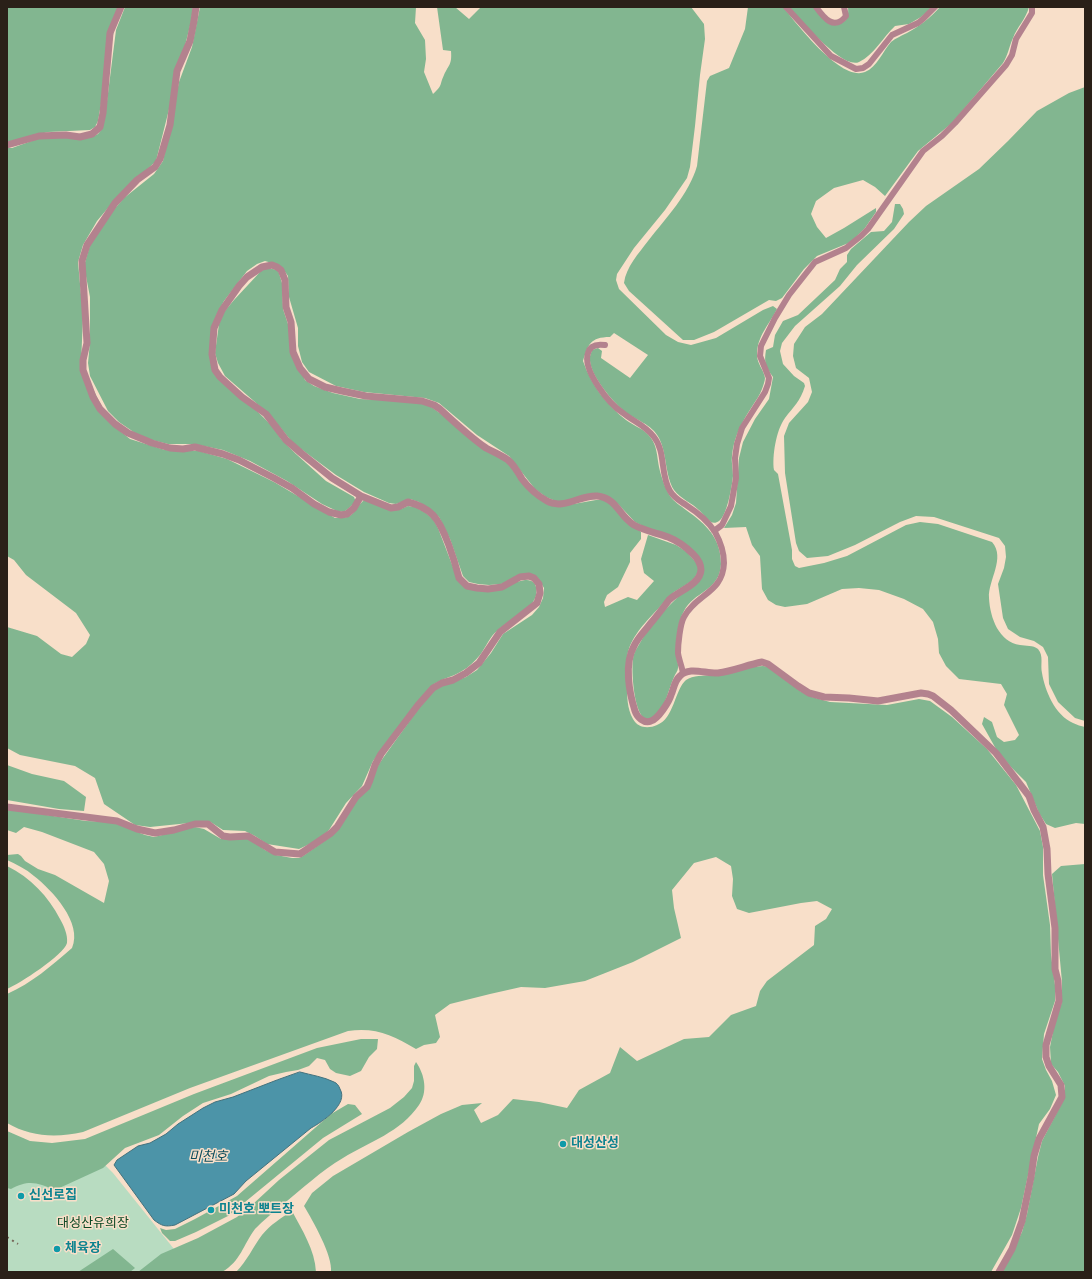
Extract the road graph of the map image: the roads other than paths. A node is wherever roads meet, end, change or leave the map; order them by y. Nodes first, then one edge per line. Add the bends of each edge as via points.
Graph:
1 (121, 7) edge
2 (196, 7) edge
3 (786, 7) edge
4 (816, 7) edge
5 (844, 7) edge
6 (935, 7) edge
7 (1032, 7) edge
8 (7, 145) edge
9 (605, 345) dead end
10 (360, 496) junction
11 (714, 531) junction
12 (683, 673) junction
13 (7, 807) edge
14 (999, 1272) edge

1 - 8 street via 110,33 100,127 92,134 80,137 39,136
2 - 10 street via 190,41 177,71 170,126 160,159 155,168 137,180 115,203 87,245 82,261 87,343 83,370 100,409 128,433 170,448 196,446 239,460 324,509 341,515 354,508
3 - 6 street via 831,56 847,65 863,68 892,35 918,23
4 - 5 street via 828,21 834,23 846,16
7 - 11 street via 1032,13 1016,39 1012,55 1006,65 955,123 923,151 868,229 846,248 814,262 786,299 761,346 760,356 769,378 768,384 742,428 735,458 736,478 731,506 722,526
9 - 11 street via 598,344 588,351 587,363 592,375 601,390 622,413 645,427 655,438 670,492 702,517
10 - 12 street via 332,478 286,440 266,414 220,377 216,370 212,354 214,328 222,310 252,272 262,267 272,265 284,275 286,307 293,330 293,352 300,368 309,379 325,387 366,396 422,401 434,405 477,441 513,465 523,481 547,501 561,504 588,497 603,498 613,503 632,524 668,537 689,550 700,564 700,575 691,585 669,600 640,636 629,657 629,680 636,716 644,721 651,721 657,717
10 - 13 street via 391,508 408,502 432,514 445,537 459,578 467,586 502,587 520,577 529,576 539,584 540,594 536,603 500,632 479,663 466,673 433,688 418,704 381,754 367,787 356,797 331,833 300,854 275,852 248,836 222,836 208,824 196,824 155,833 117,821
11 - 12 street via 721,545 724,573 720,582 689,609 683,619 678,653
12 - 14 street via 696,670 717,673 762,662 810,693 824,698 878,701 928,694 951,710 986,742 1028,796 1043,827 1047,849 1059,1001 1046,1045 1046,1057 1061,1085 1062,1097 1038,1139 1022,1221 1012,1249

